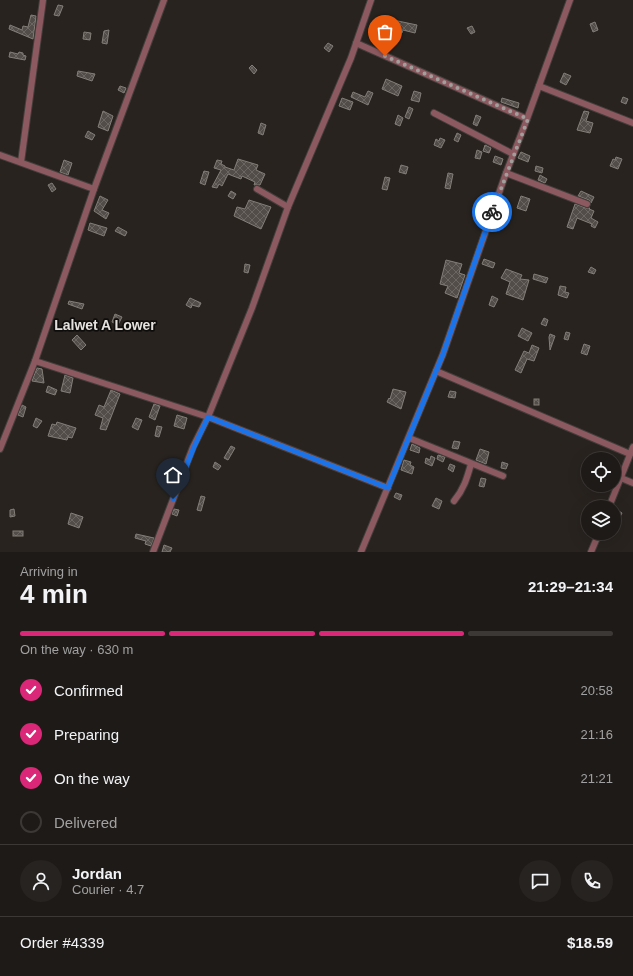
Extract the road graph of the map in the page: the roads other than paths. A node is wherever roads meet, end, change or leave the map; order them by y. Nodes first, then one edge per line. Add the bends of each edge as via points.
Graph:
1 (43, 0) edge
2 (164, 0) edge
3 (372, 0) edge
4 (570, 0) edge
5 (356, 43) junction
6 (540, 86) junction
7 (434, 113) dead end
8 (528, 119) junction
9 (633, 122) edge
10 (513, 154) junction
11 (0, 155) edge
12 (21, 162) junction
13 (506, 173) junction
14 (94, 189) junction
15 (258, 189) dead end
16 (587, 204) dead end
17 (288, 207) junction
18 (35, 360) junction
19 (436, 371) junction
20 (208, 417) junction
21 (409, 438) junction
22 (633, 447) edge
23 (0, 449) edge
24 (630, 454) junction
25 (471, 464) junction
26 (503, 476) dead end
27 (621, 478) joint
28 (633, 483) edge
29 (388, 488) junction
30 (454, 500) dead end
31 (596, 540) edge
32 (153, 552) edge
33 (361, 552) edge
34 (591, 552) edge

1 - 12 street
2 - 14 street
3 - 5 street
4 - 6 street
5 - 8 street
5 - 17 street
6 - 8 street
6 - 9 street
7 - 10 street
8 - 10 street
10 - 13 street
11 - 12 street
12 - 14 street
13 - 16 street
13 - 19 street
14 - 18 street
15 - 17 street
17 - 20 street via 252,308
18 - 20 street
18 - 23 street
19 - 21 street
19 - 24 street
20 - 29 street
20 - 32 street
21 - 25 street
21 - 29 street
22 - 24 street
24 - 27 street
25 - 26 street
25 - 30 street via 461,493
27 - 28 street
29 - 33 street
31 - 34 street

